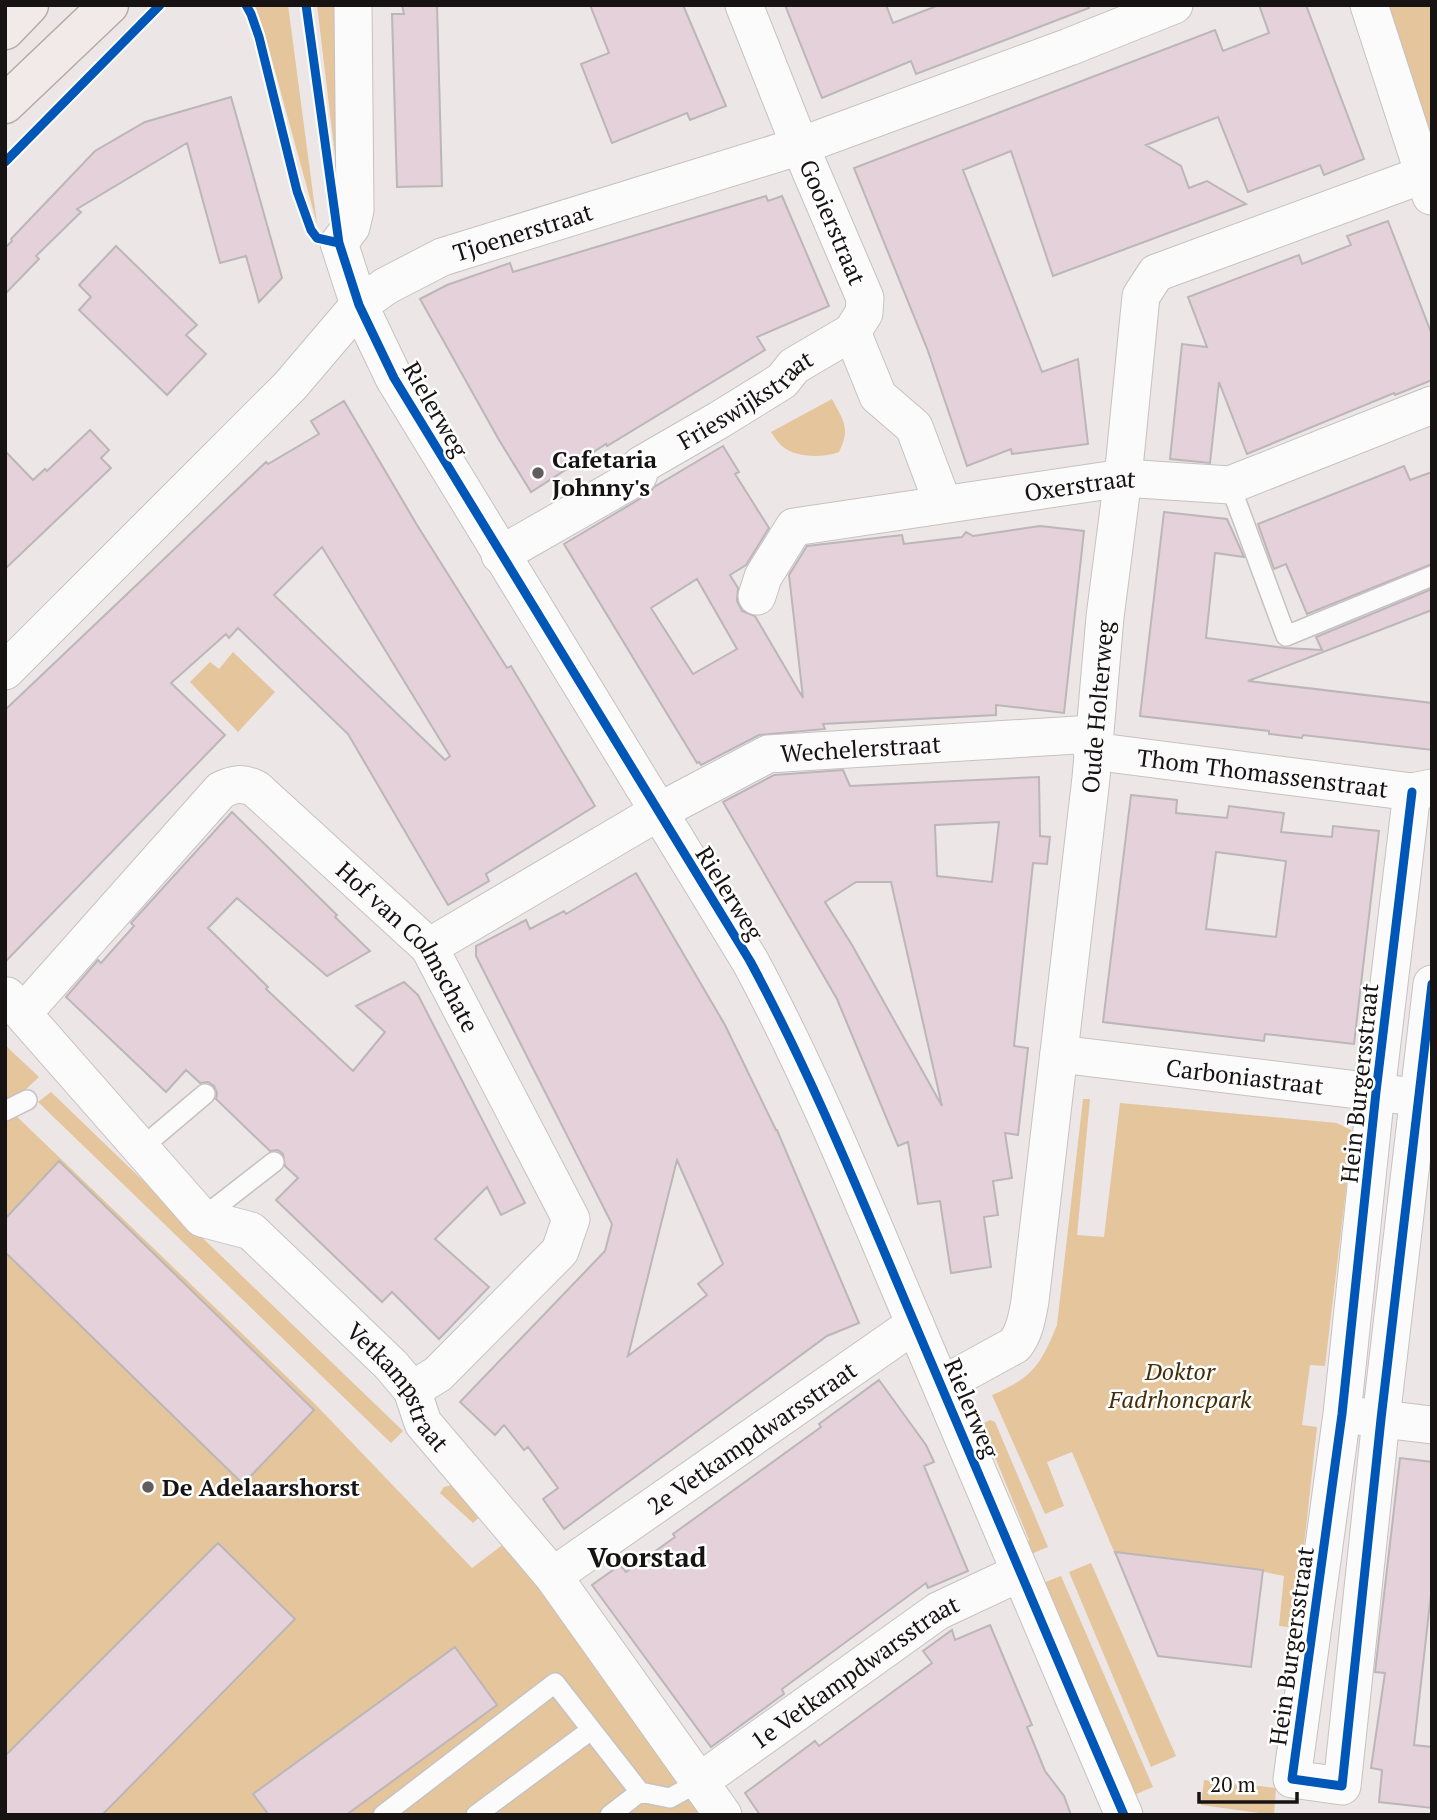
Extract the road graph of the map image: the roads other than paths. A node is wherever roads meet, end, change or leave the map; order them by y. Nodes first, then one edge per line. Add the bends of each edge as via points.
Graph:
1 (29, 5) edge
2 (109, 5) edge
3 (353, 5) edge
4 (744, 5) edge
5 (1174, 5) edge
6 (1369, 5) edge
7 (5, 30) edge
8 (5, 104) edge
9 (800, 146) junction
10 (1428, 185) edge
11 (359, 305) junction
12 (852, 332) junction
13 (1432, 405) edge
14 (1123, 478) junction
15 (1230, 485) junction
16 (943, 504) junction
17 (500, 555) junction
18 (1432, 576) edge
19 (757, 596) dead end
20 (5, 671) edge
21 (1093, 742) junction
22 (1422, 790) edge
23 (658, 812) junction
24 (429, 947) junction
25 (1432, 984) edge
26 (14, 1004) edge
27 (1059, 1054) junction
28 (1376, 1092) junction
29 (205, 1094) dead end
30 (1426, 1098) edge
31 (27, 1100) dead end
32 (5, 1111) edge
33 (140, 1149) junction
34 (274, 1162) dead end
35 (202, 1218) junction
36 (915, 1324) junction
37 (942, 1385) junction
38 (412, 1390) junction
39 (1342, 1415) junction
40 (1381, 1419) junction
41 (1432, 1425) edge
42 (1018, 1573) junction
43 (552, 1576) junction
44 (591, 1730) junction
45 (699, 1782) junction
46 (639, 1792) junction
47 (383, 1815) edge
48 (476, 1815) edge
49 (610, 1815) edge
50 (723, 1815) edge
51 (1124, 1815) edge

1 - 7 main road
2 - 8 main road
3 - 11 street, Rielerweg via 355,210 351,227 339,243
4 - 9 street, Gooierstraat
5 - 9 street, Tjoenerstraat
6 - 10 street
9 - 11 street, Tjoenerstraat via 442,257
9 - 12 street, Gooierstraat via 865,298 864,313
10 - 14 street, Oude Holterweg via 1156,273 1141,296
11 - 17 street, Rielerweg via 394,378
11 - 20 street, Tjoenerstraat via 290,386
12 - 16 street via 878,396 914,427
12 - 17 street, Frieswijkstraat via 794,366 782,381 641,465 638,476
13 - 15 street, Oxerstraat
14 - 15 street, Oxerstraat
14 - 16 street, Oxerstraat
14 - 21 street, Oude Holterweg
15 - 18 lane via 1286,636
16 - 19 street, Oxerstraat via 794,527
17 - 23 street, Rielerweg
21 - 22 street, Thom Thomassenstraat
21 - 23 street, Wechelerstraat via 768,754
21 - 27 street, Oude Holterweg
22 - 28 street, Hein Burgersstraat
23 - 24 street, Wechelerstraat
23 - 36 street, Rielerweg via 750,961 793,1044
24 - 26 street, Hof van Colmschate via 256,789 232,785 221,790
24 - 38 street, Hof van Colmschate via 571,1219 560,1251 438,1374
25 - 30 street, Hein Burgersstraat
26 - 33 street
27 - 28 street, Carboniastraat
27 - 37 street, Oude Holterweg via 1025,1325 1015,1345
28 - 30 street, Carboniastraat
28 - 39 street, Hein Burgersstraat
29 - 33 lane
30 - 40 street, Hein Burgersstraat
31 - 32 lane
33 - 35 street
34 - 35 lane
35 - 38 street, Vetkampstraat via 251,1231
36 - 37 street, Rielerweg
36 - 43 street, 2e Vetkampdwarsstraat
37 - 42 street, Rielerweg
38 - 43 street, Vetkampstraat via 423,1423
39 - 40 street
39 - 40 street, Hein Burgersstraat via 1292,1779 1342,1786
40 - 41 street
42 - 45 street, 1e Vetkampdwarsstraat via 938,1611
42 - 51 street, Rielerweg
43 - 45 street, Vetkampstraat
44 - 46 lane
44 - 47 lane via 555,1683
44 - 48 lane
45 - 46 lane via 670,1798
45 - 50 street, Vetkampstraat
46 - 49 lane

